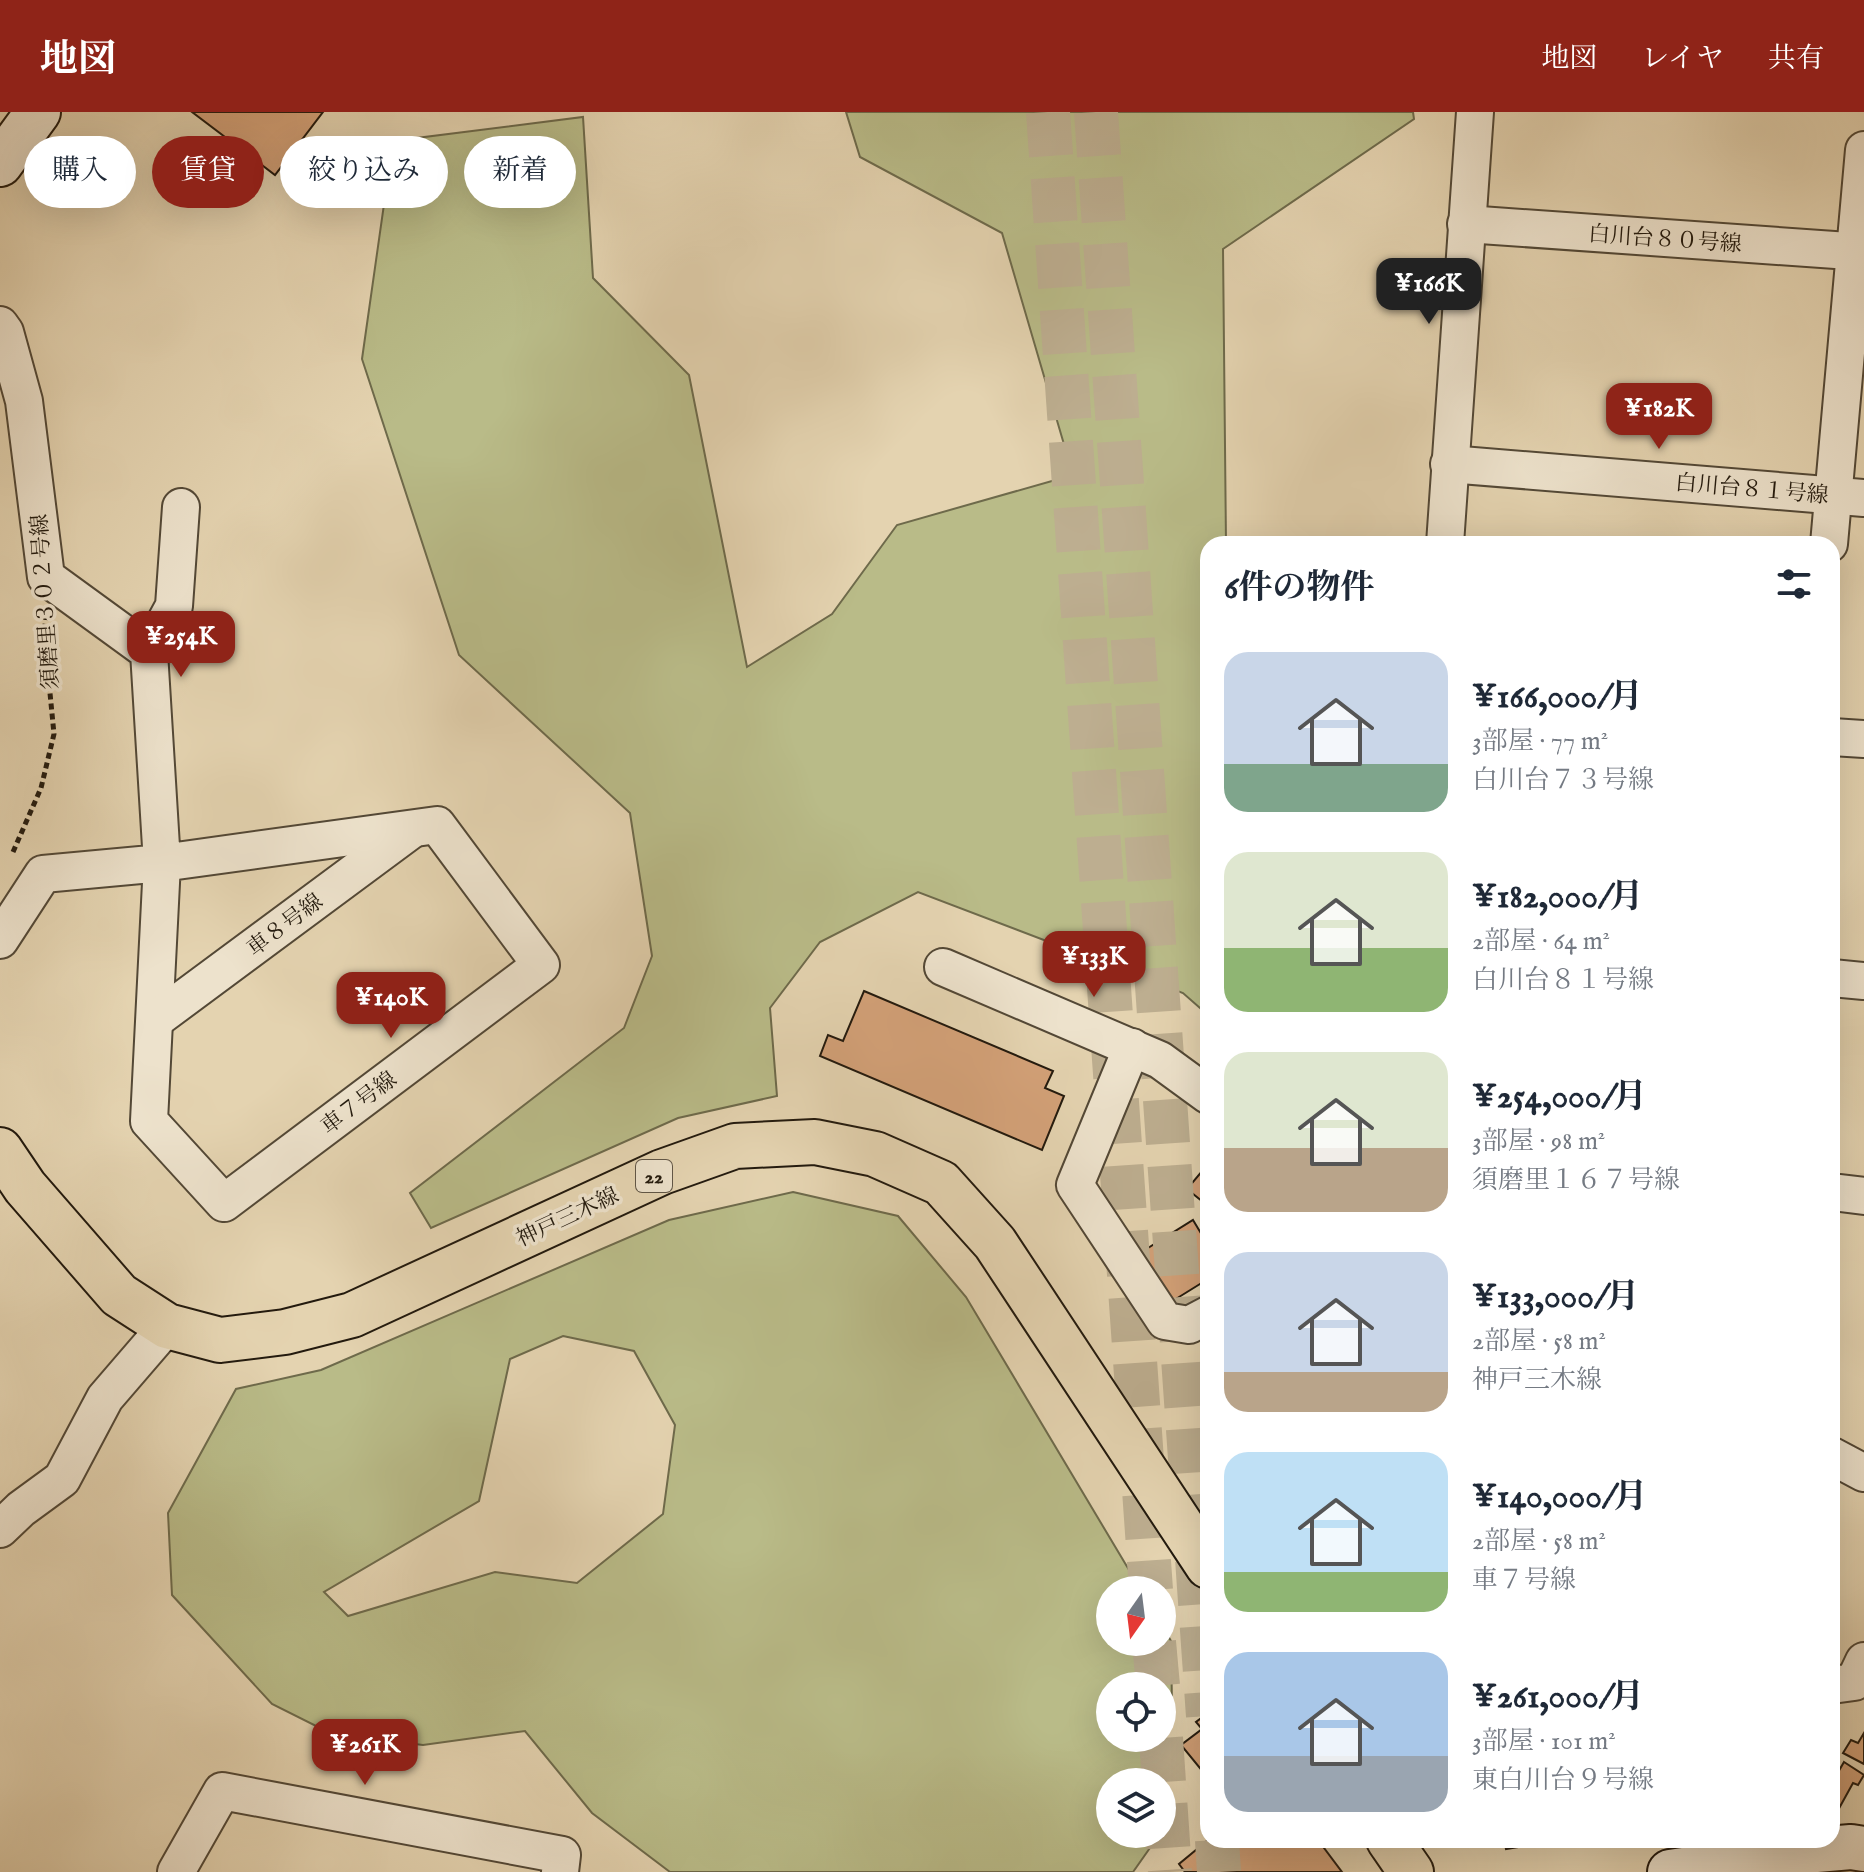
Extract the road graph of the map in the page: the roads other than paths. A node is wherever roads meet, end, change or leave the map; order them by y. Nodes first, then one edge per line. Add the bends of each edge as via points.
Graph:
1 (38, 112) edge
2 (1475, 112) edge
3 (1864, 150) edge
4 (0, 164) edge
5 (1466, 224) junction
6 (1860, 252) edge
7 (0, 325) edge
8 (1449, 464) junction
9 (1848, 496) edge
10 (181, 507) dead end
11 (1445, 536) edge
12 (1832, 536) edge
13 (149, 652) junction
14 (1840, 738) edge
15 (1864, 739) edge
16 (414, 828) junction
17 (162, 863) junction
18 (0, 940) edge
19 (943, 967) dead end
20 (1840, 979) edge
21 (1864, 981) edge
22 (155, 1020) junction
23 (1132, 1047) junction
24 (1200, 1089) edge
25 (0, 1150) edge
26 (1840, 1193) edge
27 (1864, 1196) edge
28 (1200, 1319) edge
29 (167, 1326) junction
30 (1840, 1460) edge
31 (1864, 1473) edge
32 (0, 1529) edge
33 (1200, 1554) edge
34 (1864, 1661) edge
35 (1840, 1684) edge
36 (1394, 1848) edge
37 (1839, 1848) edge
38 (1840, 1848) edge
39 (1864, 1849) edge
40 (176, 1872) edge
41 (560, 1872) edge
42 (1411, 1872) edge
43 (1670, 1872) edge

1 - 4 street
2 - 5 street
3 - 6 street
5 - 6 street, 白川台８０号線
5 - 8 street
6 - 9 street
7 - 13 street, 須磨里３０２号線 via 24,401 46,577
8 - 9 street, 白川台８１号線
8 - 11 street
9 - 12 street
10 - 13 street via 174,606
13 - 17 street
14 - 15 street
16 - 17 street, 車７号線
16 - 22 street, 車８号線
16 - 22 street, 車７号線 via 437,825 541,965 224,1203 149,1121
17 - 18 street, 車７号線 via 43,874
17 - 22 street, 車７号線
19 - 23 street
20 - 21 street
23 - 24 street
23 - 28 street via 1075,1185 1165,1321 1189,1325
25 - 29 main road, 神戸三木線 / 22 via 25,1187 119,1295
26 - 27 street
29 - 32 street via 105,1398 62,1479
29 - 33 main road, 神戸三木線 / 22 via 220,1340 285,1332 352,1315 662,1172 735,1146 815,1142 875,1154 941,1183 995,1243
30 - 31 street
34 - 35 street via 1854,1682
36 - 42 main road
37 - 43 street
38 - 39 street
40 - 41 street via 222,1791 562,1855

